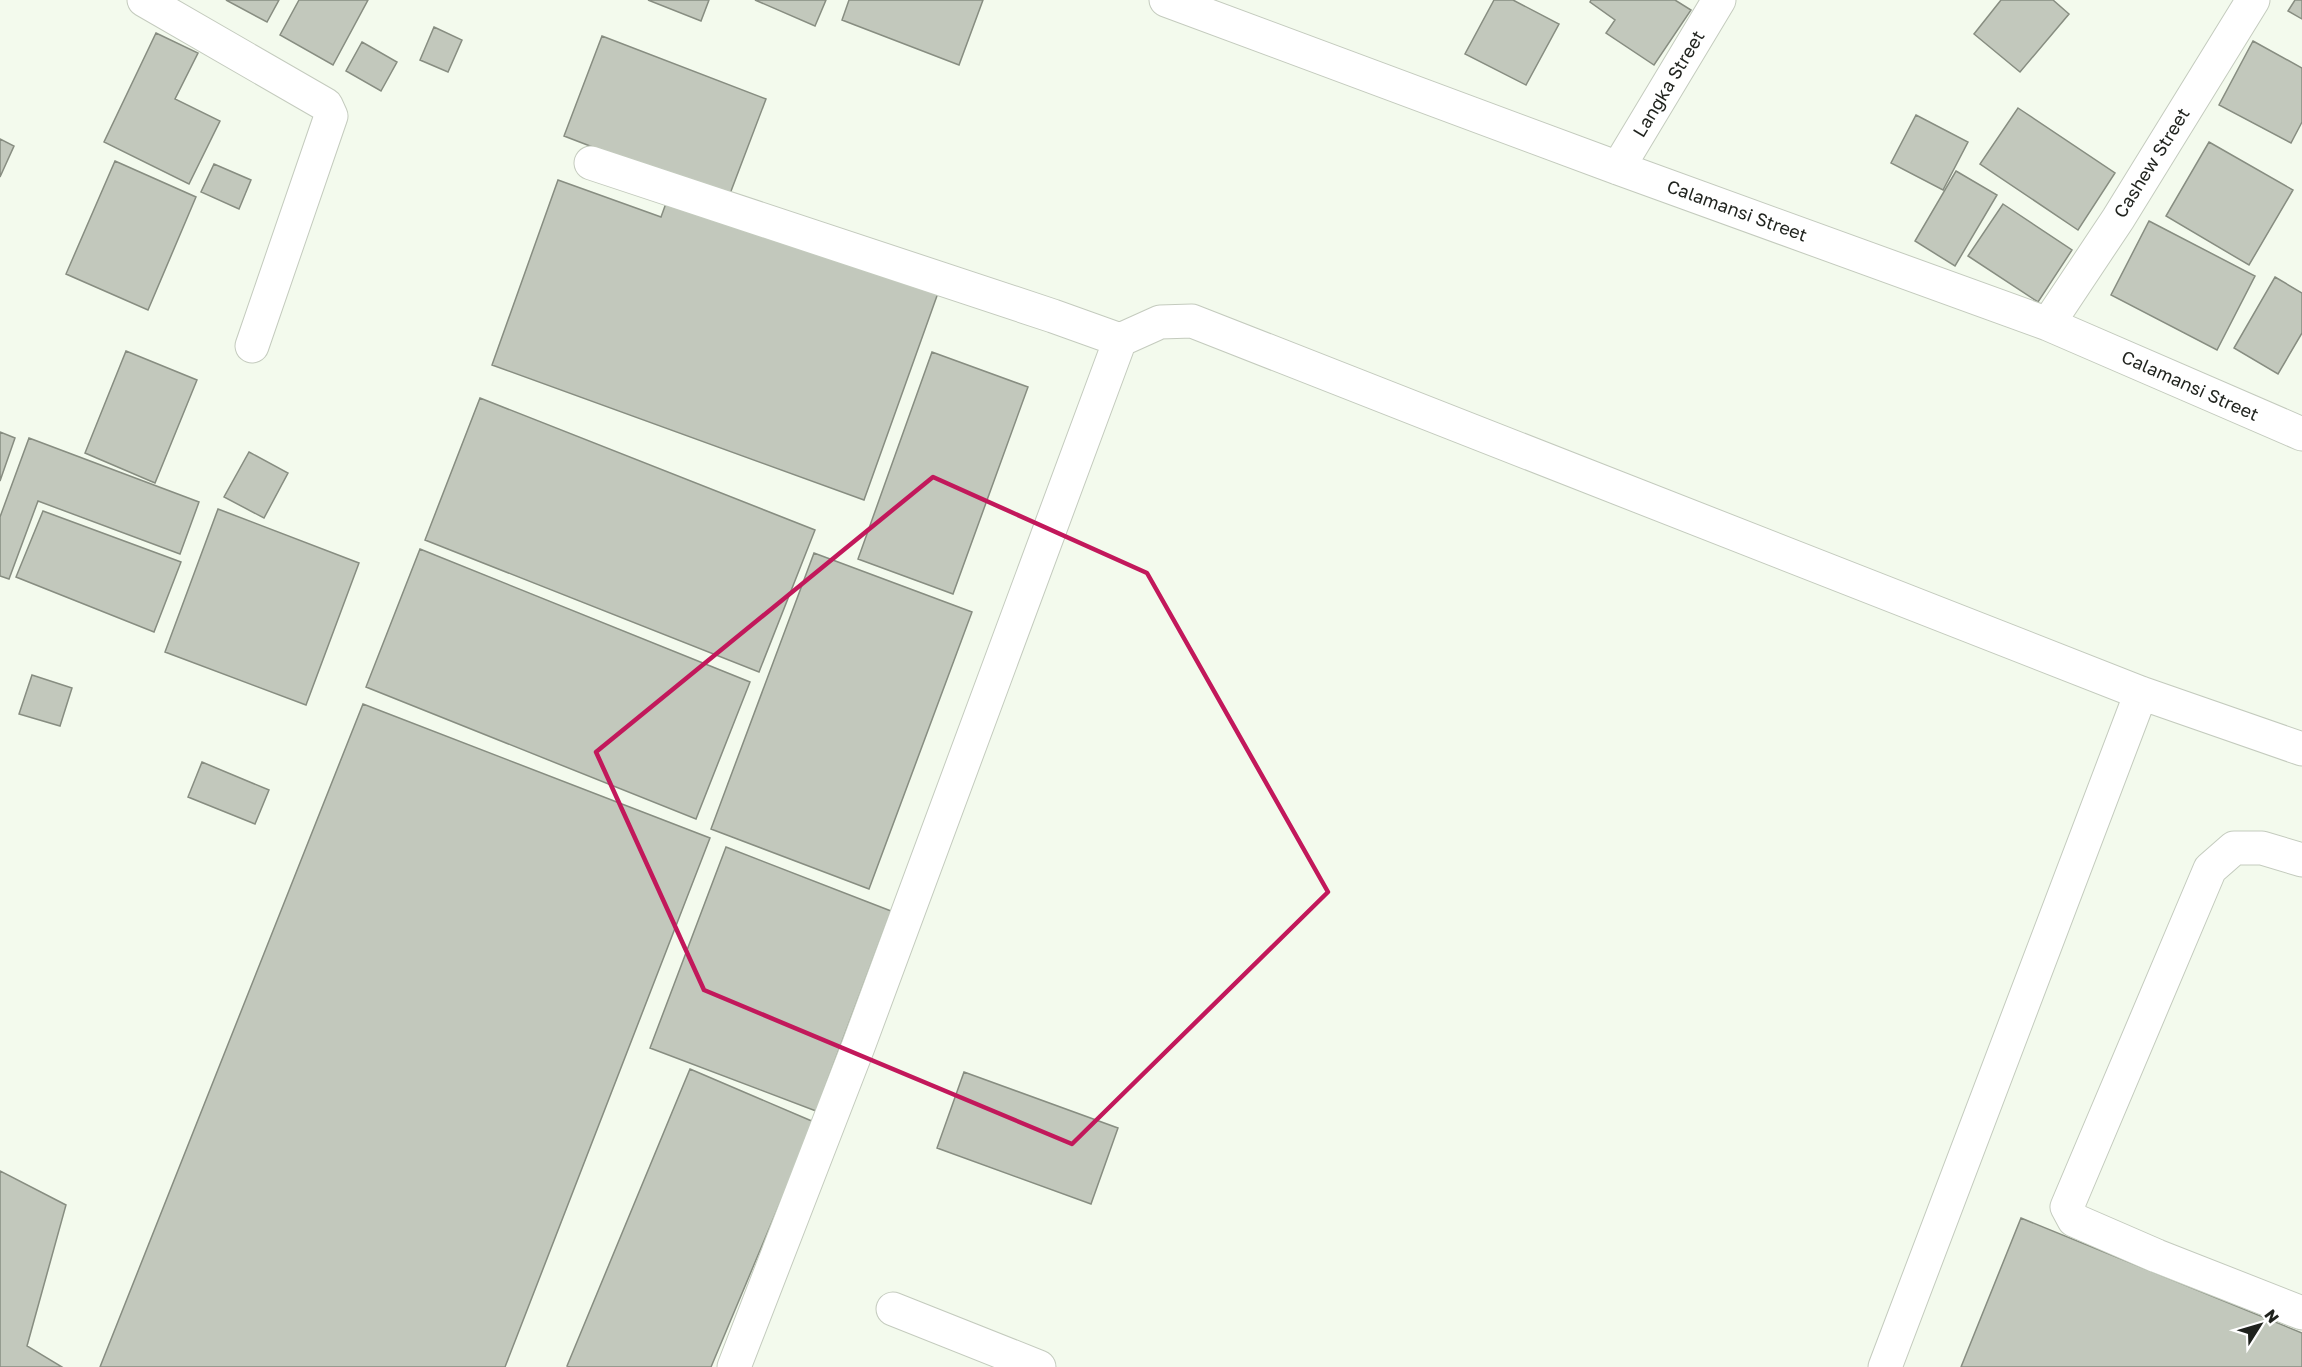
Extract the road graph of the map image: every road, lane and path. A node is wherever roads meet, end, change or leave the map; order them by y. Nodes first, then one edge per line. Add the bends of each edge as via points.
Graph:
1 (144, 0) edge
2 (1166, 0) edge
3 (1719, 0) edge
4 (2253, 0) edge
5 (1219, 9) edge
6 (591, 163) dead end
7 (1618, 168) junction
8 (2048, 324) junction
9 (1120, 340) junction
10 (252, 346) dead end
11 (2302, 435) edge
12 (2141, 693) junction
13 (2302, 749) edge
14 (2302, 860) edge
15 (893, 1309) dead end
16 (2302, 1313) edge
17 (734, 1367) edge
18 (1039, 1367) edge
19 (1885, 1367) edge

1 - 10 street via 326,105 331,116
2 - 5 street, Calamansi Street
3 - 7 street, Langka Street
4 - 8 street, Cashew Street via 2118,219
5 - 7 street, Calamansi Street
6 - 9 street
7 - 8 street, Calamansi Street
8 - 11 street, Calamansi Street
9 - 12 street via 1160,322 1192,321
9 - 17 street via 858,1047
12 - 13 street
12 - 19 street
14 - 16 street via 2262,848 2234,848 2210,869 2067,1208 2074,1220
15 - 18 street

